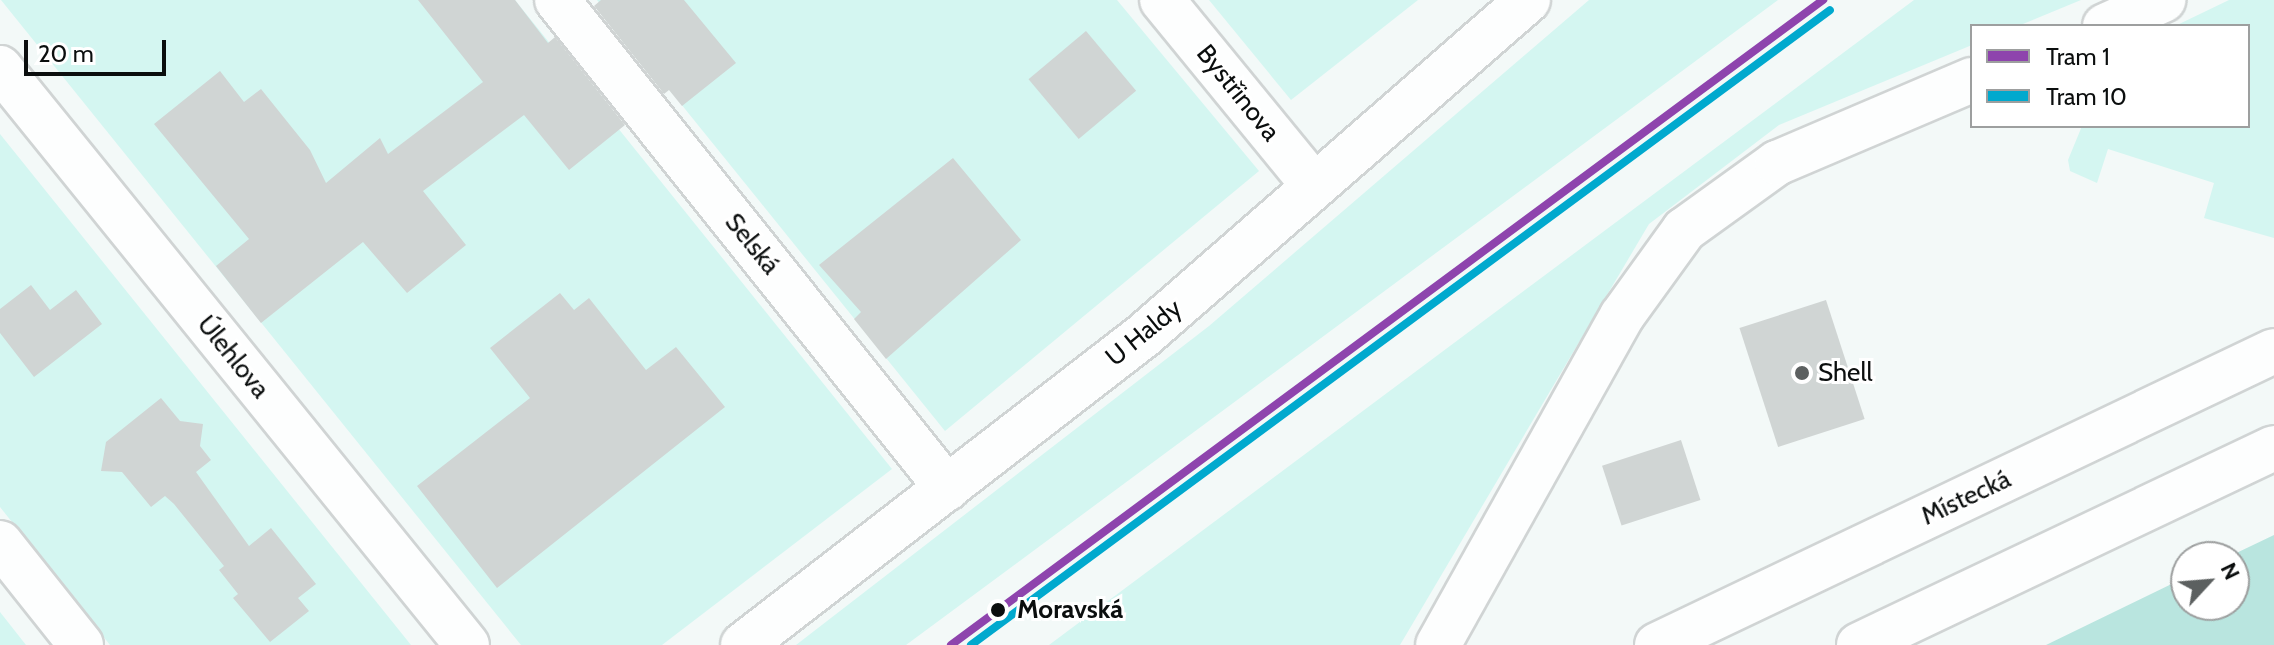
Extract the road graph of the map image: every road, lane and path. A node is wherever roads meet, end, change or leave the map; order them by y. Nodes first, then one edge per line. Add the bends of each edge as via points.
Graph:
1 (557, 0) edge
2 (1162, 0) edge
3 (1528, 0) edge
4 (2163, 0) edge
5 (2109, 24) edge
6 (0, 68) edge
7 (1970, 81) edge
8 (1314, 186) junction
9 (2274, 351) edge
10 (2274, 448) edge
11 (947, 488) junction
12 (0, 543) edge
13 (81, 645) edge
14 (467, 645) edge
15 (743, 645) edge
16 (1438, 645) edge
17 (1657, 645) edge
18 (1859, 645) edge

1 - 11 main road, Selská
2 - 8 main road, Bystřinova
3 - 8 main road, U Haldy
4 - 5 main road
6 - 14 main road, Úlehlova
7 - 16 main road via 1814,145 1743,184 1684,230 1622,316
8 - 11 main road, U Haldy via 1143,336
9 - 17 main road, Místecká
10 - 18 main road
11 - 15 main road, U Haldy
12 - 13 main road

